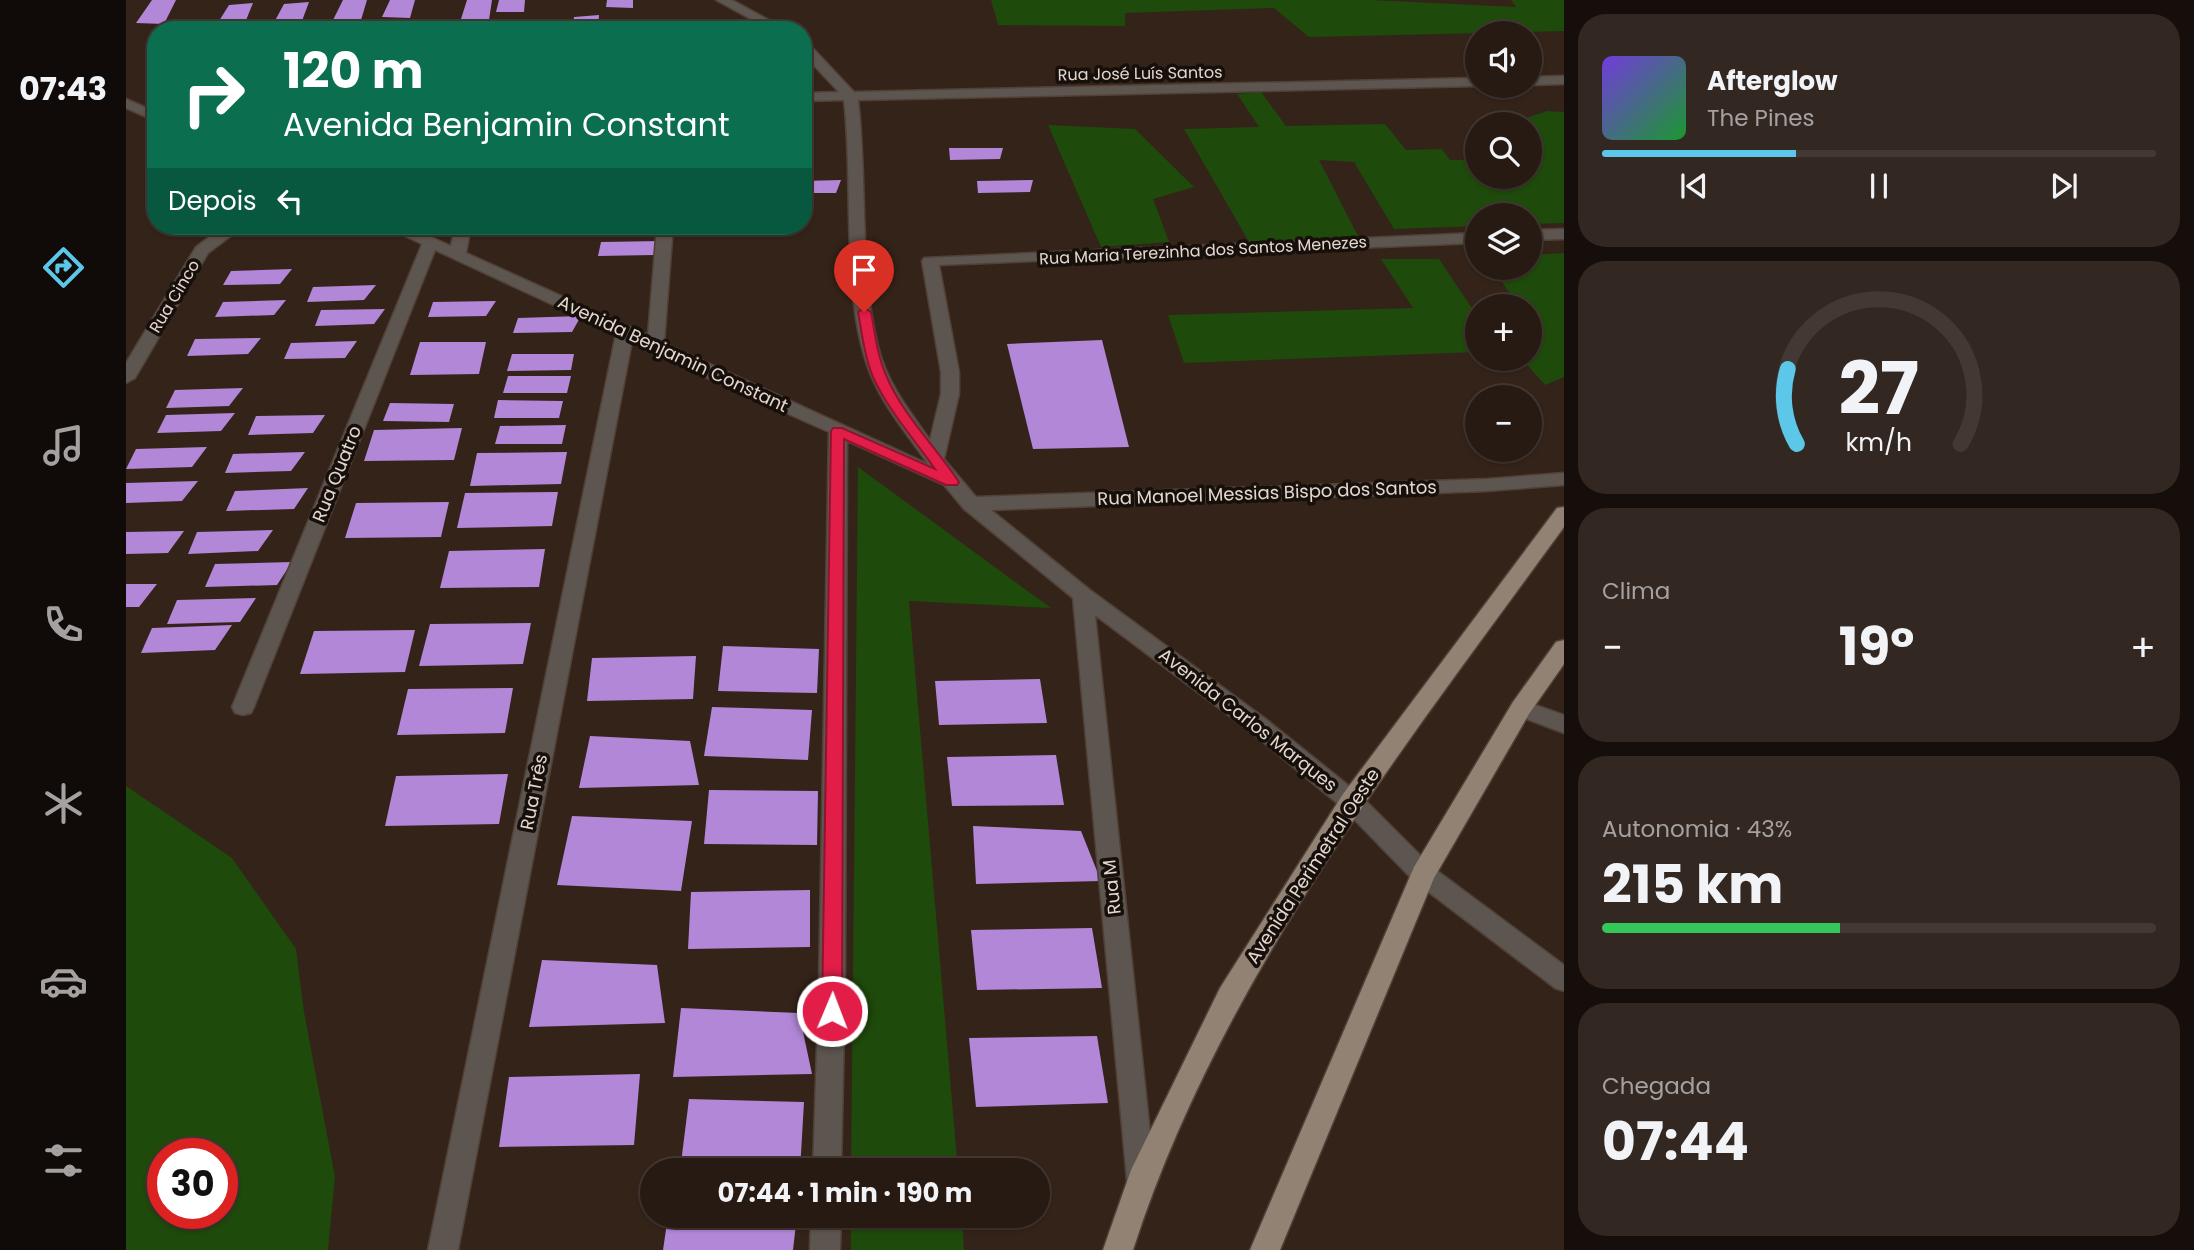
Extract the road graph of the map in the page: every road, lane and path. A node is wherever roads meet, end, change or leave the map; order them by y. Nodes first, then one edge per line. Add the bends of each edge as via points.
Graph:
1 (722, 0) edge
2 (764, 21) edge
3 (812, 56) edge
4 (1564, 80) edge
5 (1542, 81) edge
6 (1465, 82) edge
7 (812, 97) edge
8 (851, 97) junction
9 (126, 103) edge
10 (147, 112) edge
11 (1564, 234) edge
12 (220, 235) edge
13 (417, 235) edge
14 (461, 235) edge
15 (664, 235) edge
16 (1542, 235) edge
17 (1465, 239) edge
18 (431, 241) junction
19 (458, 253) junction
20 (625, 333) junction
21 (655, 348) junction
22 (132, 358) edge
23 (126, 378) edge
24 (838, 431) junction
25 (935, 458) junction
26 (1564, 479) edge
27 (951, 482) junction
28 (971, 504) junction
29 (1564, 513) edge
30 (1083, 595) junction
31 (1564, 648) edge
32 (243, 707) dead end
33 (1521, 708) junction
34 (1564, 724) edge
35 (1351, 801) junction
36 (1423, 874) junction
37 (1564, 979) edge
38 (827, 1158) edge
39 (1141, 1180) junction
40 (826, 1228) edge
41 (443, 1250) edge
42 (825, 1250) edge
43 (1118, 1250) edge
44 (1265, 1250) edge

1 - 2 street
3 - 8 street
4 - 5 street
6 - 8 street, Rua José Luís Santos
7 - 8 street, Rua José Luís Santos
8 - 25 street, Avenida Carlos Marques via 861,290 872,355 893,401
9 - 10 street
11 - 16 street
12 - 22 street, Rua Cinco via 202,250
13 - 18 street, Avenida Benjamin Constant
14 - 19 street
15 - 21 street
17 - 25 street, Rua Maria Terezinha dos Santos Menezes via 930,261 950,372 950,394
18 - 19 street, Avenida Benjamin Constant
18 - 32 street, Rua Quatro
19 - 20 street, Avenida Benjamin Constant
20 - 21 street, Avenida Benjamin Constant
20 - 41 street, Rua Três
21 - 24 street, Avenida Benjamin Constant
22 - 23 street, Rua Cinco
24 - 27 street, Avenida Benjamin Constant
24 - 38 street
25 - 27 street, Avenida Carlos Marques
26 - 28 street, Rua Manoel Messias Bispo dos Santos
27 - 28 street, Avenida Carlos Marques
28 - 30 street, Avenida Carlos Marques
29 - 35 main road, Avenida Perimetral Oeste
30 - 35 street, Avenida Carlos Marques
30 - 39 street, Rua M
31 - 33 main road
33 - 34 street
33 - 36 main road
35 - 36 street, Avenida Carlos Marques
35 - 39 main road, Avenida Perimetral Oeste via 1229,996
36 - 37 street, Avenida Carlos Marques
36 - 44 main road
39 - 43 main road, Avenida Perimetral Oeste
40 - 42 street

